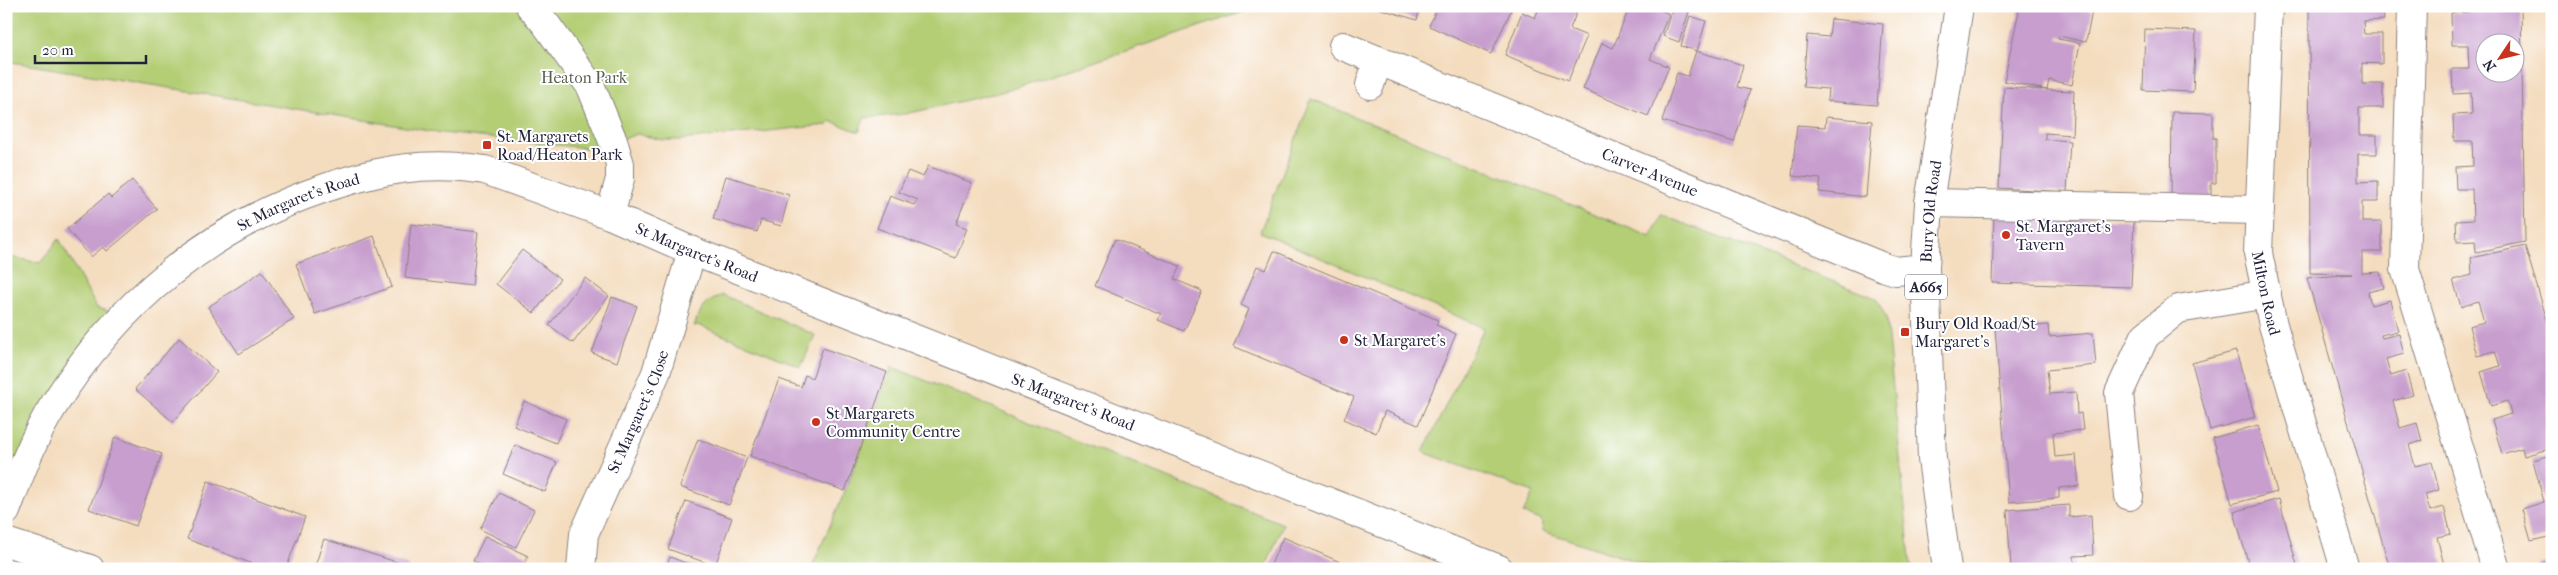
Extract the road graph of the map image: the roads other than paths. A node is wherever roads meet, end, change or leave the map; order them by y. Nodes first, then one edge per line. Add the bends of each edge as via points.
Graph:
1 (530, 6) edge
2 (1959, 6) edge
3 (2268, 6) edge
4 (2412, 6) edge
5 (1343, 46) dead end
6 (1929, 203) junction
7 (2260, 210) junction
8 (610, 215) junction
9 (692, 251) junction
10 (1925, 268) junction
11 (2267, 294) junction
12 (2129, 496) dead end
13 (6, 512) edge
14 (6, 542) edge
15 (90, 569) edge
16 (581, 569) edge
17 (1499, 569) edge
18 (1946, 569) edge
19 (2345, 569) edge
20 (2496, 569) edge

1 - 8 street via 546,23 591,87 613,142 620,164 620,179
2 - 6 street, Bury Old Road / A665
3 - 7 street, Milton Road
4 - 20 street via 2405,269
5 - 10 street, Carver Avenue via 1374,73 1883,267 1896,270
6 - 7 street
6 - 10 street, Bury Old Road / A665
7 - 11 street, Milton Road via 2258,253
8 - 9 street, St Margaret's Road
8 - 13 street, St Margaret's Road via 485,170 463,166 420,165 384,171 287,201 226,232 189,257 153,285 114,324 51,409
9 - 16 street, St Margaret's Close via 656,373 584,534
9 - 17 street, St Margaret's Road
10 - 18 street, Bury Old Road / A665 via 1932,459
11 - 12 street via 2178,309 2145,336 2119,393
11 - 19 street, Milton Road via 2273,325
14 - 15 street

